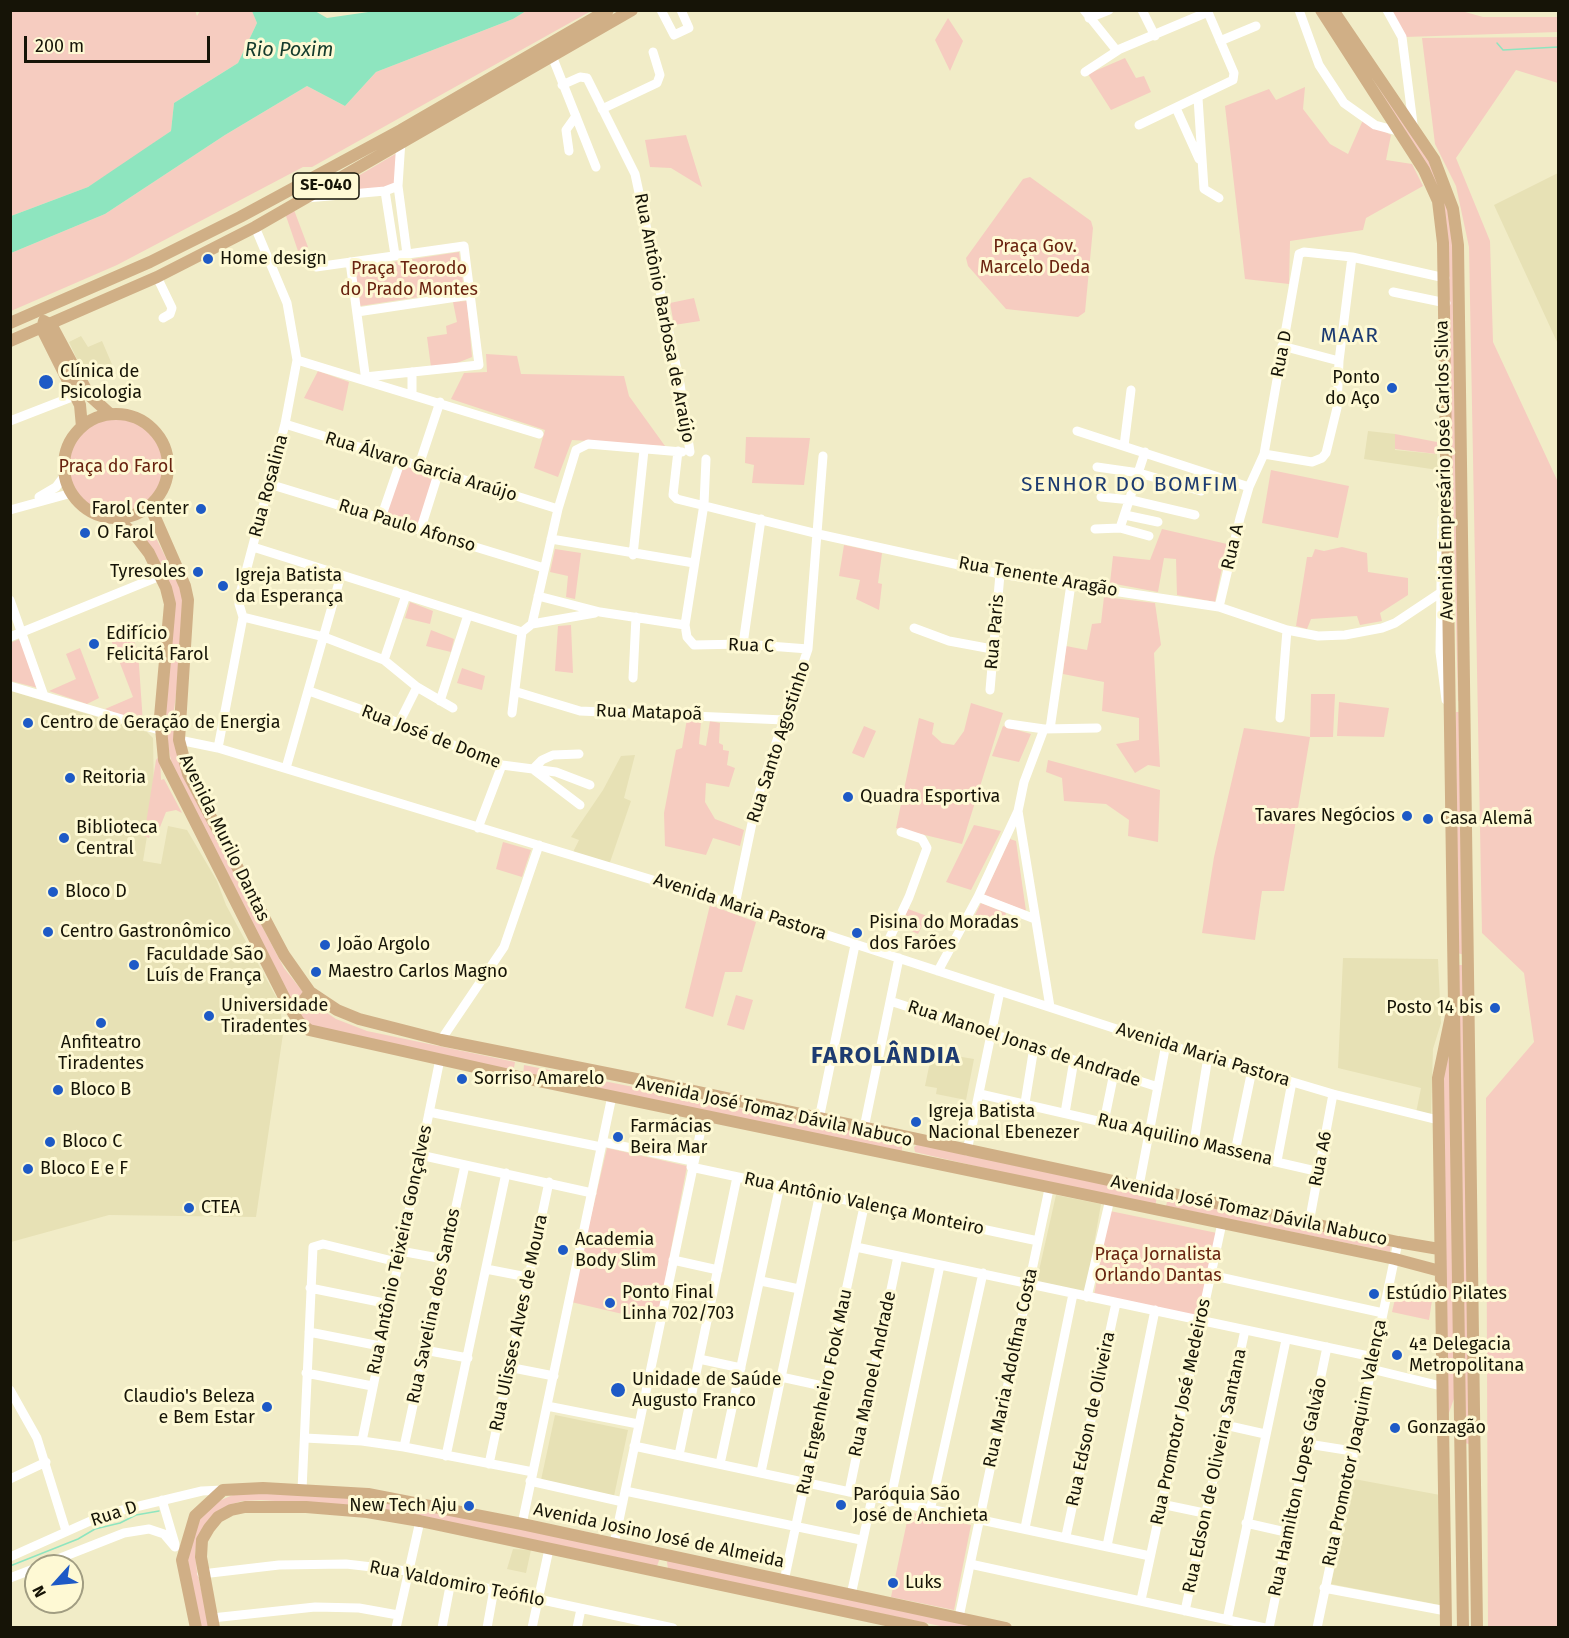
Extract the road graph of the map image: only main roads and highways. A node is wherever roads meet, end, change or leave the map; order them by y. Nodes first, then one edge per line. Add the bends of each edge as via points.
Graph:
1 (608, 10) edge
2 (632, 10) edge
3 (1321, 10) edge
4 (1333, 10) edge
5 (1340, 16) edge
6 (311, 179) junction
7 (310, 195) junction
8 (150, 262) junction
9 (26, 317) junction
10 (10, 323) edge
11 (46, 325) junction
12 (10, 341) edge
13 (110, 414) junction
14 (82, 427) junction
15 (150, 506) junction
16 (116, 518) junction
17 (1466, 707) junction
18 (1451, 708) junction
19 (1453, 963) junction
20 (1469, 963) junction
21 (310, 992) junction
22 (1456, 1000) junction
23 (288, 1005) junction
24 (523, 1056) junction
25 (519, 1077) junction
26 (909, 1139) junction
27 (905, 1158) junction
28 (1162, 1191) junction
29 (1159, 1211) junction
30 (1440, 1249) junction
31 (1440, 1271) junction
32 (1460, 1391) junction
33 (1443, 1437) junction
34 (1461, 1448) junction
35 (1474, 1454) junction
36 (1443, 1455) junction
37 (368, 1494) junction
38 (1444, 1502) junction
39 (1476, 1504) junction
40 (1462, 1511) junction
41 (367, 1512) junction
42 (1445, 1515) junction
43 (664, 1555) junction
44 (660, 1574) junction
45 (1462, 1582) junction
46 (213, 1623) edge
47 (887, 1624) edge
48 (196, 1628) edge
49 (923, 1628) edge
50 (1006, 1628) edge
51 (1446, 1628) edge
52 (1463, 1628) edge
53 (1477, 1628) edge

1 - 6 main road, SE-040
2 - 7 main road, SE-040
3 - 18 main road, Avenida Empresário José Carlos Silva via 1401,132 1438,201 1446,303 1445,632
4 - 5 main road, Avenida Empresário José Carlos Silva
5 - 17 main road, Avenida Empresário José Carlos Silva via 1413,124 1445,183 1453,209 1458,244
6 - 7 main road via 317,185
6 - 8 main road, SE-040
7 - 11 main road, SE-040 via 157,277
8 - 9 main road, SE-040
8 - 11 main road via 131,276 57,311
9 - 10 main road, SE-040
9 - 11 main road
11 - 12 main road, SE-040
11 - 13 main road via 89,395
11 - 14 main road via 77,395
13 - 14 main road
13 - 15 main road via 138,418 159,436 165,449 167,476 163,490
14 - 16 main road, Avenida Murilo Dantas via 66,454 65,475 72,493 91,511
15 - 16 main road via 129,517
15 - 21 main road, Avenida Murilo Dantas via 189,600 179,740 183,761 280,947
16 - 23 main road, Avenida Murilo Dantas via 136,536 169,596 171,617 159,730 164,760
17 - 18 main road
17 - 20 main road, Avenida Empresário José Carlos Silva
18 - 19 main road, Avenida Empresário José Carlos Silva
19 - 20 main road
19 - 22 main road, Avenida Empresário José Carlos Silva
20 - 35 main road, Avenida Empresário José Carlos Silva
21 - 23 main road via 301,1004
21 - 24 main road, Avenida José Tomaz Dávila Nabuco via 359,1019
22 - 30 main road, Avenida Empresário José Carlos Silva via 1439,1065
22 - 32 main road, Avenida Empresário José Carlos Silva
23 - 25 main road, Avenida José Tomaz Dávila Nabuco via 309,1030
24 - 25 main road
24 - 26 main road, Avenida José Tomaz Dávila Nabuco
25 - 27 main road, Avenida José Tomaz Dávila Nabuco
26 - 27 main road
26 - 28 main road, Avenida José Tomaz Dávila Nabuco
27 - 29 main road, Avenida José Tomaz Dávila Nabuco
28 - 29 main road
28 - 30 main road, Avenida José Tomaz Dávila Nabuco
29 - 31 main road, Avenida José Tomaz Dávila Nabuco
30 - 31 main road, Avenida Empresário José Carlos Silva
31 - 33 main road, Avenida Empresário José Carlos Silva
32 - 33 main road, Avenida Empresário José Carlos Silva
32 - 34 main road, Avenida Empresário José Carlos Silva
33 - 36 main road, Avenida Empresário José Carlos Silva
34 - 35 main road
34 - 36 main road
34 - 40 main road, Avenida Empresário José Carlos Silva
35 - 39 main road, Avenida Empresário José Carlos Silva
36 - 38 main road, Avenida Empresário José Carlos Silva
37 - 41 main road
37 - 43 main road, Avenida Josino José de Almeida
37 - 48 main road, Avenida Josino José de Almeida via 223,1490 195,1516 182,1560
38 - 40 main road
38 - 42 main road, Avenida Empresário José Carlos Silva
39 - 40 main road
39 - 53 main road, Avenida Empresário José Carlos Silva
40 - 45 main road, Avenida Empresário José Carlos Silva
41 - 44 main road, Avenida Josino José de Almeida
41 - 46 main road, Avenida Josino José de Almeida via 245,1507 218,1517 202,1540 202,1574
42 - 45 main road, Avenida Empresário José Carlos Silva
42 - 51 main road, Avenida Empresário José Carlos Silva
43 - 44 main road
43 - 50 main road, Avenida Josino José de Almeida
44 - 47 main road, Avenida Josino José de Almeida
45 - 52 main road, Avenida Empresário José Carlos Silva
47 - 49 main road, Avenida Josino José de Almeida

